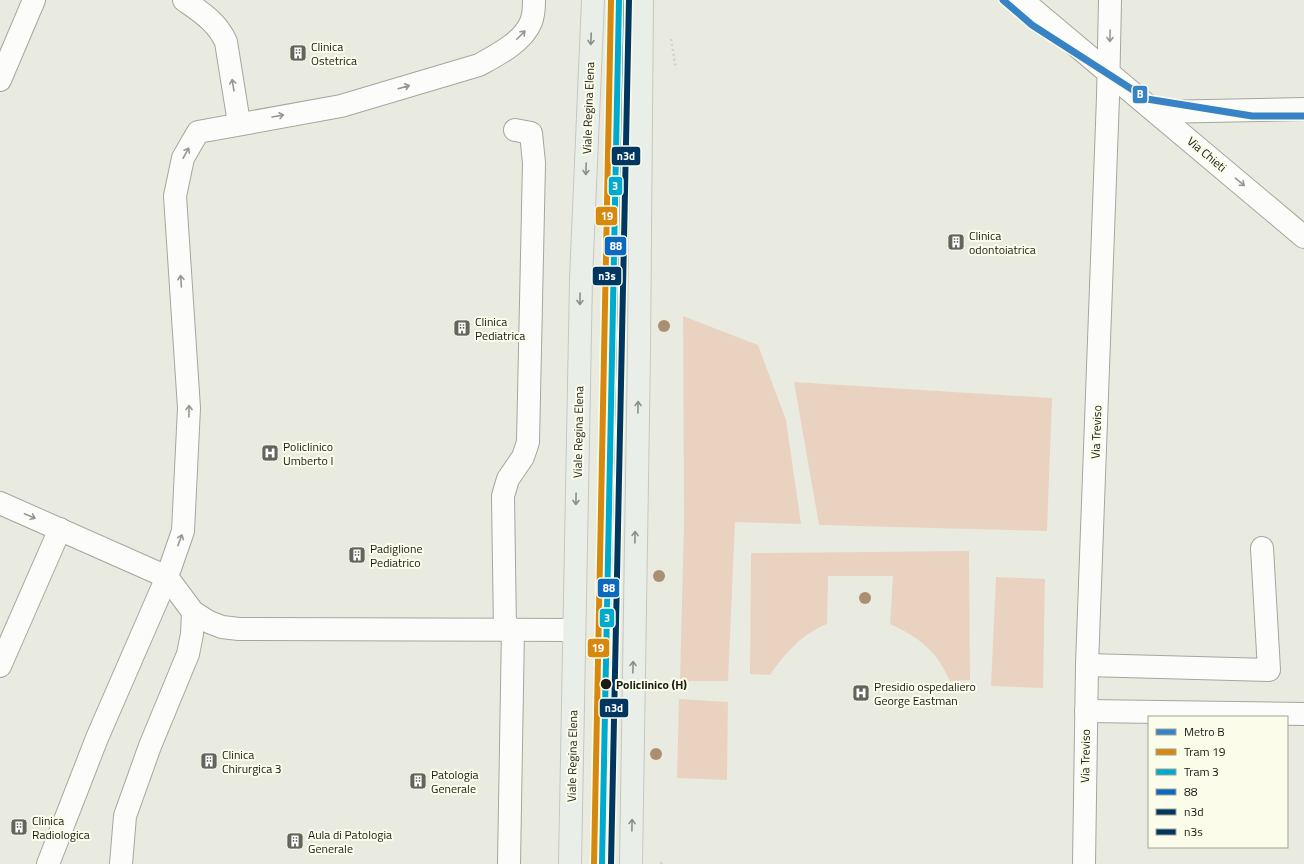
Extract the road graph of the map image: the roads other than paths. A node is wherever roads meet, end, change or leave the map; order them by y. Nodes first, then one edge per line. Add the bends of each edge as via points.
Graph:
1 (34, 0) edge
2 (184, 0) edge
3 (534, 0) edge
4 (593, 0) edge
5 (621, 0) edge
6 (642, 0) edge
7 (1022, 0) edge
8 (1110, 0) edge
9 (211, 8) edge
10 (1109, 72) junction
11 (0, 80) edge
12 (1304, 109) edge
13 (1156, 112) junction
14 (239, 123) junction
15 (515, 130) dead end
16 (1304, 237) edge
17 (0, 503) edge
18 (60, 529) junction
19 (1262, 548) dead end
20 (167, 577) junction
21 (193, 612) junction
22 (509, 630) junction
23 (574, 630) junction
24 (1087, 665) junction
25 (0, 666) edge
26 (1086, 711) junction
27 (1304, 714) edge
28 (121, 854) edge
29 (48, 864) edge
30 (111, 864) edge
31 (509, 864) edge
32 (570, 864) edge
33 (603, 864) edge
34 (631, 864) edge
35 (1084, 864) edge

1 - 11 street
2 - 9 street
14 -> 3 street via 341,106 479,65 497,55 527,29 531,21
4 -> 23 main road, Viale Regina Elena via 581,279
5 - 33 street
34 -> 6 main road
7 - 10 street, Via Chieti
8 -> 10 street, Via Treviso
14 -> 9 street via 226,42 214,22
10 - 13 street, Via Chieti
10 - 24 street, Via Treviso
12 - 13 street
13 -> 16 street, Via Chieti
20 -> 14 street via 183,531 189,408 175,196 183,158 198,132
15 - 22 street via 531,133 534,163 528,442 524,457 508,478 503,496
17 -> 18 street
18 - 20 street
18 - 25 street
19 - 24 street via 1269,670
20 - 21 street
20 - 29 street via 97,738
21 - 22 street via 222,627 239,629
21 - 28 street via 188,654 129,804 125,816
22 - 23 street
22 - 31 street
23 - 32 main road, Viale Regina Elena
24 - 26 street, Via Treviso
26 - 27 street
26 - 35 street, Via Treviso
28 - 30 street

